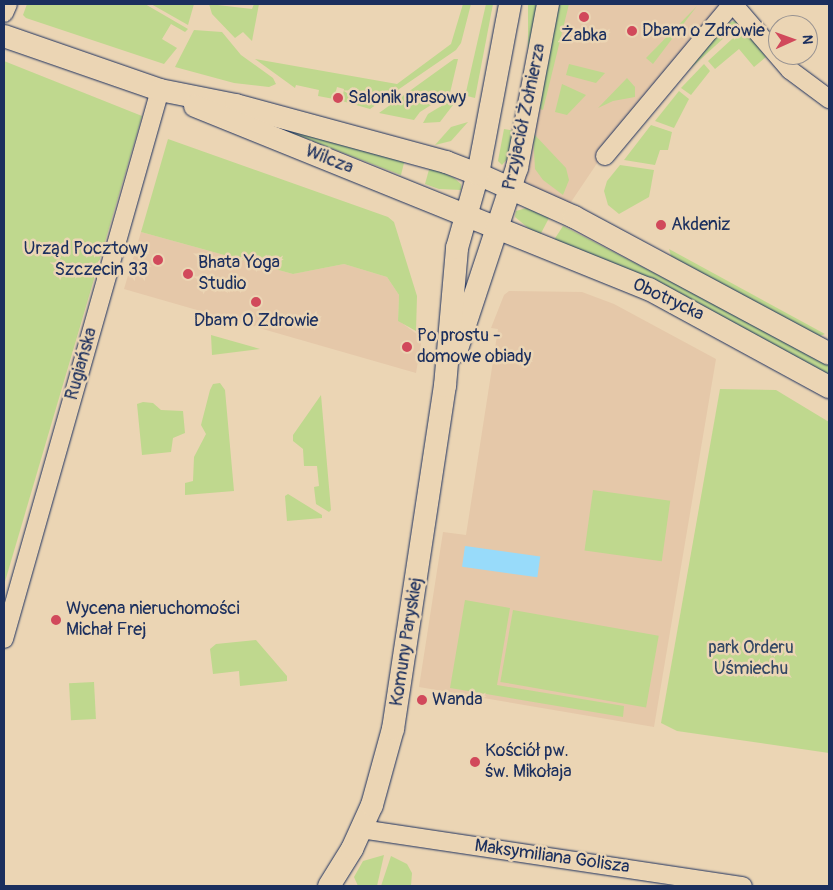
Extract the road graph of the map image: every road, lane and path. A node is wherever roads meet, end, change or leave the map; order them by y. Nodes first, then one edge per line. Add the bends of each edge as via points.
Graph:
1 (8, 4) edge
2 (510, 4) edge
3 (548, 4) edge
4 (733, 4) edge
5 (4, 13) edge
6 (4, 36) edge
7 (160, 90) junction
8 (829, 99) edge
9 (605, 156) dead end
10 (478, 174) junction
11 (512, 189) junction
12 (466, 215) junction
13 (499, 229) junction
14 (828, 350) edge
15 (445, 386) junction
16 (829, 387) edge
17 (4, 639) edge
18 (361, 829) junction
19 (329, 886) edge
20 (743, 886) edge

1 - 5 street
2 - 10 street, Przyjaciół Żołnierza
3 - 11 street, Przyjaciół Żołnierza
4 - 8 street via 793,73
4 - 9 street
6 - 7 street, Wilcza
7 - 10 street, Wilcza via 236,105 446,162
7 - 12 street, Wilcza via 229,121
7 - 17 street, Rugiańska
10 - 11 street, Wilcza
10 - 12 street, Przyjaciół Żołnierza
11 - 13 street, Przyjaciół Żołnierza
11 - 14 street, Obotrycka via 574,217
12 - 13 street, Wilcza
12 - 15 street, Komuny Paryskiej via 455,265
13 - 15 street, Komuny Paryskiej
13 - 16 street, Obotrycka via 672,300
15 - 18 street, Komuny Paryskiej via 397,706 381,777
18 - 19 street, Komuny Paryskiej
18 - 20 street, Maksymiliana Golisza

